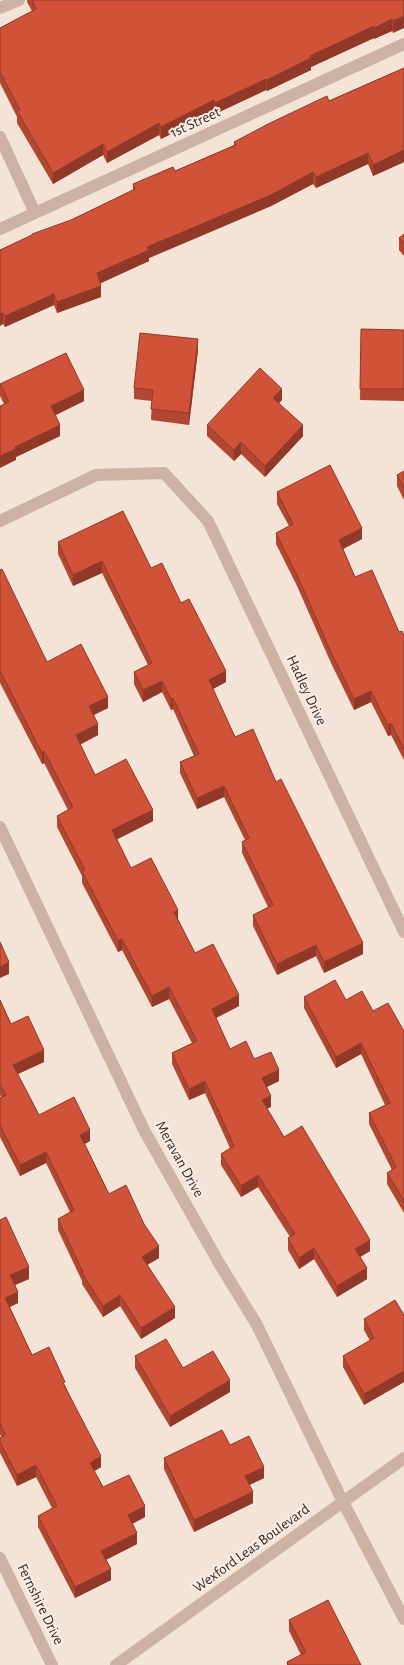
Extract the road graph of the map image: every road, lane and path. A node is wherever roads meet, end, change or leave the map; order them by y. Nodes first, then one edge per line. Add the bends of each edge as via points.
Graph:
1 (19, 0) edge
2 (0, 8) edge
3 (404, 44) edge
4 (0, 137) edge
5 (35, 213) junction
6 (0, 229) edge
7 (0, 521) edge
8 (0, 827) edge
9 (404, 932) edge
10 (404, 1458) edge
11 (343, 1502) junction
12 (0, 1558) edge
13 (404, 1619) edge
14 (52, 1665) edge
15 (116, 1665) edge

1 - 2 street
3 - 5 street, 1st Street
4 - 5 street
5 - 6 street, 1st Street
7 - 9 street, Hadley Drive via 96,475 164,473 208,521
8 - 11 street, Meravan Drive via 144,1130 257,1325
10 - 11 street, Wexford Leas Boulevard
11 - 13 street, Meravan Drive
11 - 15 street, Wexford Leas Boulevard
12 - 14 street, Fernshire Drive

